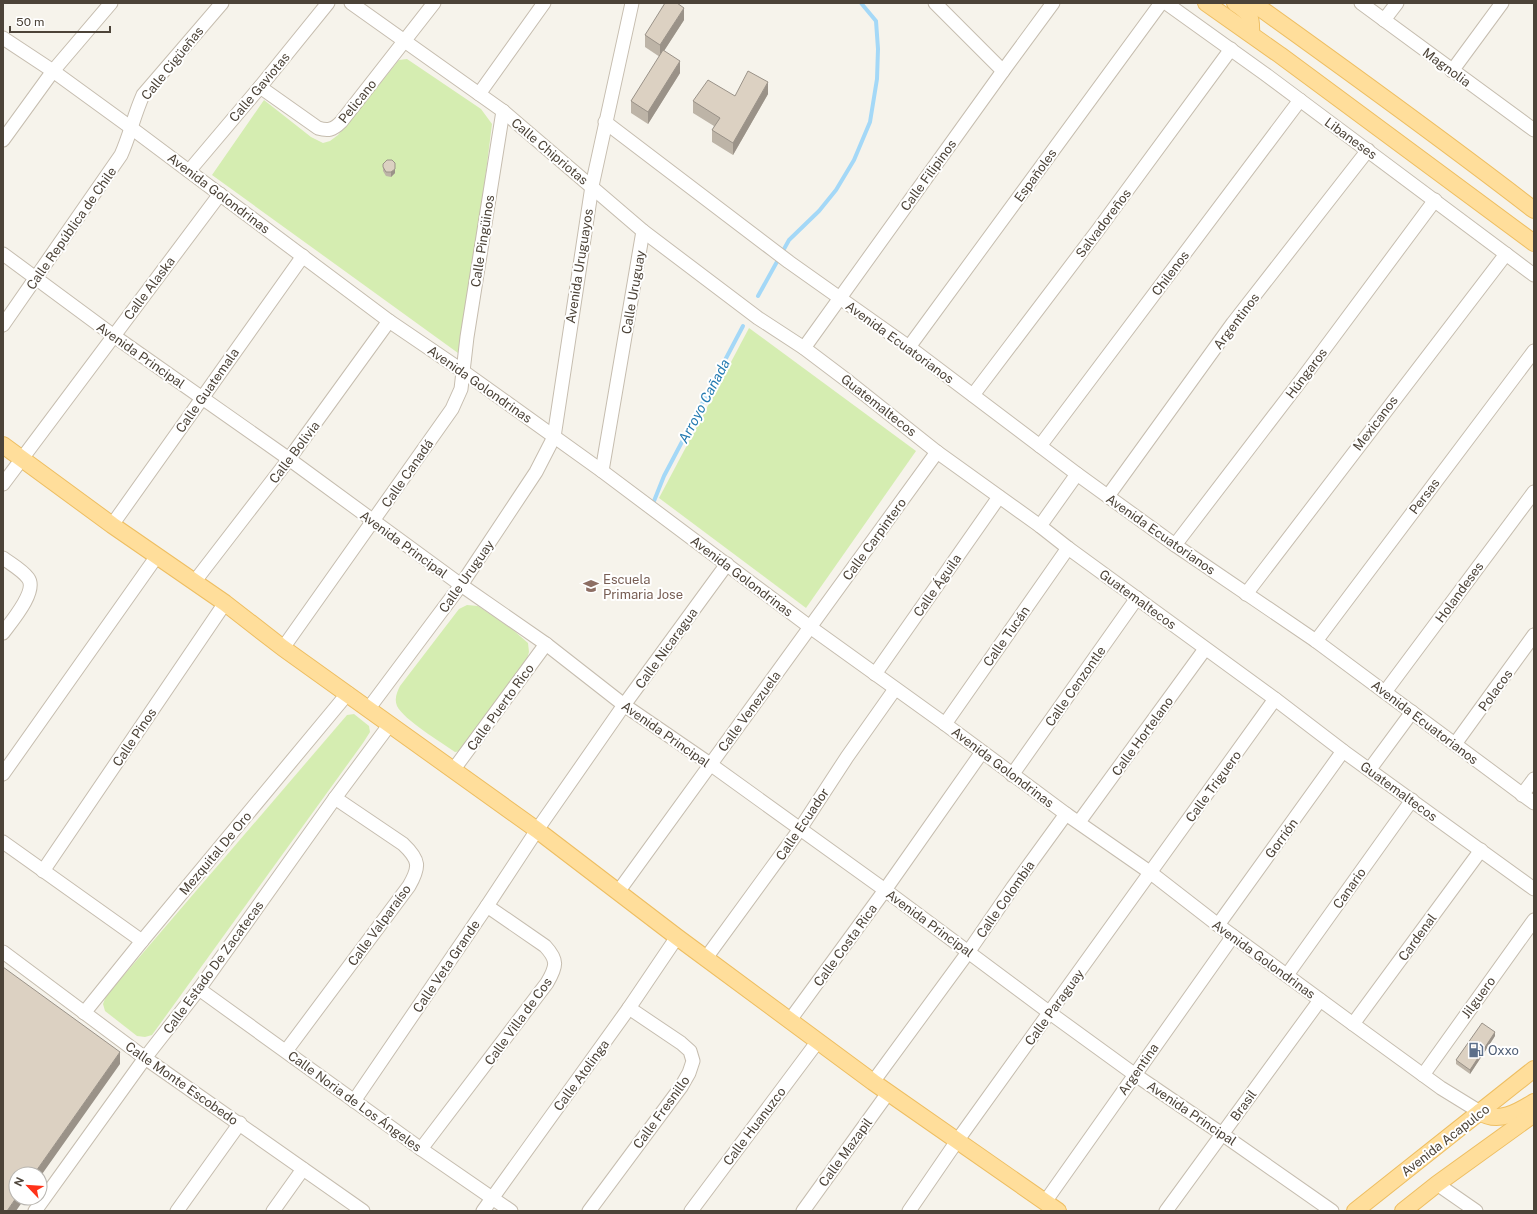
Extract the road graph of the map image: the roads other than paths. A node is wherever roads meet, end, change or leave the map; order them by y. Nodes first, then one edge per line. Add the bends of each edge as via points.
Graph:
1 (111, 3) edge
2 (222, 3) edge
3 (328, 3) edge
4 (351, 3) edge
5 (434, 3) edge
6 (544, 3) edge
7 (632, 3) edge
8 (1053, 3) edge
9 (1161, 3) edge
10 (1166, 3) edge
11 (1206, 3) edge
12 (1236, 3) edge
13 (1253, 3) edge
14 (1361, 3) edge
15 (1397, 3) edge
16 (1502, 3) edge
17 (941, 5) edge
18 (1384, 20) junction
19 (1251, 34) junction
20 (3, 38) edge
21 (404, 41) junction
22 (1231, 49) junction
23 (53, 71) junction
24 (1003, 71) junction
25 (1452, 71) junction
26 (260, 87) junction
27 (479, 94) junction
28 (1300, 100) junction
29 (503, 111) junction
30 (605, 122) junction
31 (130, 127) junction
32 (1534, 130) edge
33 (3, 140) edge
34 (1368, 150) junction
35 (189, 171) junction
36 (592, 186) junction
37 (220, 194) junction
38 (1434, 200) junction
39 (1534, 210) edge
40 (643, 231) junction
41 (1534, 243) edge
42 (3, 254) edge
43 (1506, 254) junction
44 (303, 256) junction
45 (1534, 275) edge
46 (36, 279) junction
47 (840, 298) junction
48 (744, 307) joint
49 (389, 322) junction
50 (3, 326) edge
51 (114, 336) junction
52 (909, 347) junction
53 (804, 348) junction
54 (1534, 351) edge
55 (464, 372) junction
56 (973, 395) junction
57 (202, 398) junction
58 (554, 437) junction
59 (3, 445) edge
60 (1040, 446) junction
61 (938, 452) junction
62 (22, 459) junction
63 (289, 459) junction
64 (602, 471) junction
65 (1077, 474) junction
66 (3, 484) edge
67 (1534, 492) edge
68 (1108, 496) junction
69 (1000, 497) junction
70 (373, 522) junction
71 (112, 525) junction
72 (1040, 526) junction
73 (1175, 545) junction
74 (1068, 548) junction
75 (157, 556) junction
76 (3, 558) edge
77 (727, 564) junction
78 (195, 581) junction
79 (461, 585) junction
80 (1246, 594) junction
81 (1137, 598) junction
82 (225, 603) junction
83 (810, 627) junction
84 (3, 633) edge
85 (1534, 635) edge
86 (1316, 641) junction
87 (546, 644) junction
88 (283, 648) junction
89 (1205, 649) junction
90 (875, 674) junction
91 (895, 689) junction
92 (1384, 692) junction
93 (348, 693) junction
94 (1275, 699) junction
95 (624, 705) junction
96 (369, 708) junction
97 (1412, 712) junction
98 (390, 724) junction
99 (945, 724) junction
100 (1455, 744) junction
101 (1343, 751) junction
102 (982, 752) junction
103 (710, 764) junction
104 (454, 769) junction
105 (1370, 769) junction
106 (3, 774) edge
107 (1012, 774) junction
108 (1534, 779) edge
109 (1522, 795) junction
110 (335, 798) junction
111 (1412, 800) junction
112 (1534, 803) edge
113 (1066, 814) junction
114 (1079, 822) junction
115 (800, 829) junction
116 (537, 830) junction
117 (3, 842) edge
118 (1482, 850) junction
119 (43, 870) junction
120 (1151, 873) junction
121 (1534, 889) edge
122 (885, 890) junction
123 (618, 892) junction
124 (487, 906) junction
125 (1534, 920) edge
126 (1218, 925) junction
127 (1233, 936) junction
128 (677, 937) junction
129 (142, 941) junction
130 (969, 951) junction
131 (3, 952) edge
132 (706, 958) junction
133 (1287, 975) junction
134 (199, 989) junction
135 (1320, 1000) junction
136 (629, 1008) junction
137 (84, 1013) junction
138 (1050, 1013) junction
139 (790, 1020) junction
140 (1353, 1024) junction
141 (818, 1041) junction
142 (286, 1050) junction
143 (145, 1058) junction
144 (1534, 1069) edge
145 (1134, 1074) junction
146 (1423, 1075) junction
147 (873, 1082) junction
148 (888, 1093) junction
149 (354, 1101) junction
150 (1534, 1102) edge
151 (1480, 1112) junction
152 (1534, 1114) edge
153 (240, 1123) junction
154 (1222, 1134) junction
155 (957, 1141) junction
156 (421, 1149) junction
157 (303, 1168) junction
158 (1437, 1184) junction
159 (493, 1198) junction
160 (1051, 1207) edge
161 (35, 1211) edge
162 (177, 1211) edge
163 (273, 1211) edge
164 (363, 1211) edge
165 (483, 1211) edge
166 (511, 1211) edge
167 (589, 1211) edge
168 (691, 1211) edge
169 (803, 1211) edge
170 (909, 1211) edge
171 (1166, 1211) edge
172 (1332, 1211) edge
173 (1355, 1211) edge
174 (1403, 1211) edge
175 (1476, 1211) edge

1 - 23 street
2 - 31 street, Calle Cigüeñas via 143,95
3 - 26 street, Calle Gaviotas
4 - 21 street, Calle Chipriotas
5 - 21 street
6 - 27 street
7 - 30 street, Avenida Uruguayos
8 - 24 street, Calle Filipinos
9 - 52 street, Españoles
10 - 22 street, Libaneses
11 - 19 main road, Libaneses
12 - 19 main road via 1250,16
13 - 39 main road
14 - 18 street, Magnolia
15 - 18 street
16 - 25 street
17 - 24 street
18 - 25 street, Magnolia
19 - 41 main road, Libaneses
20 - 23 street, Avenida Golondrinas
21 - 26 street, Pelicano via 334,129 318,128
21 - 27 street, Calle Chipriotas
22 - 28 street, Libaneses
22 - 56 street, Salvadoreños
23 - 31 street, Avenida Golondrinas
23 - 33 street
24 - 47 street, Calle Filipinos
25 - 32 street, Magnolia
26 - 35 street, Calle Gaviotas
27 - 29 street, Calle Chipriotas
28 - 34 street, Libaneses
28 - 60 street, Chilenos
29 - 36 street, Calle Chipriotas
29 - 55 street, Calle Pingüinos via 467,337
30 - 36 street, Avenida Uruguayos
30 - 47 street, Avenida Ecuatorianos
31 - 35 street, Avenida Golondrinas
31 - 46 street, Calle República de Chile via 128,140 121,155
34 - 38 street, Libaneses
34 - 68 street, Argentinos via 1233,323
35 - 37 street, Avenida Golondrinas
36 - 40 street, Calle Chipriotas
36 - 58 street, Avenida Uruguayos
37 - 44 street, Avenida Golondrinas
37 - 51 street, Calle Alaska
38 - 43 street, Libaneses
38 - 73 street, Húngaros
40 - 48 street, Calle Chipriotas
40 - 64 street, Calle Uruguay
42 - 46 street, Avenida Principal
43 - 45 street, Libaneses
43 - 80 street, Mexicanos
44 - 49 street, Avenida Golondrinas
44 - 57 street, Calle Guatemala
46 - 50 street, Calle República de Chile
46 - 51 street, Avenida Principal
47 - 52 street, Avenida Ecuatorianos
47 - 53 street, Calle Filipinos
48 - 53 street, Guatemaltecos
49 - 55 street, Avenida Golondrinas
49 - 63 street, Calle Bolivia
51 - 57 street, Avenida Principal
51 - 62 street, Calle Alaska
52 - 56 street, Avenida Ecuatorianos
53 - 61 street, Guatemaltecos
54 - 86 street, Persas
55 - 58 street, Avenida Golondrinas
55 - 70 street, Calle Canadá via 461,389 452,409
56 - 60 street, Avenida Ecuatorianos
57 - 63 street, Avenida Principal
57 - 71 street, Calle Guatemala
58 - 64 street, Avenida Golondrinas
58 - 79 street, Calle Uruguay via 536,472
59 - 62 main road
60 - 65 street, Avenida Ecuatorianos
61 - 69 street, Guatemaltecos
61 - 83 street, Calle Carpintero
62 - 66 street, Calle Alaska
62 - 71 main road
63 - 70 street, Avenida Principal
63 - 78 street, Calle Bolivia
64 - 77 street, Avenida Golondrinas
65 - 68 street, Avenida Ecuatorianos
65 - 72 street
67 - 92 street, Holandeses
68 - 73 street, Avenida Ecuatorianos
69 - 72 street, Guatemaltecos
69 - 90 street, Calle Águila
70 - 79 street, Avenida Principal
70 - 88 street, Calle Canadá
71 - 75 main road
72 - 74 street, Guatemaltecos
73 - 80 street, Avenida Ecuatorianos
74 - 81 street, Guatemaltecos
74 - 99 street, Calle Tucán
75 - 78 main road
75 - 106 street
76 - 84 street via 29,579 31,586 21,609
77 - 83 street, Avenida Golondrinas
77 - 95 street, Calle Nicaragua
78 - 82 main road
79 - 87 street, Avenida Principal
79 - 96 street, Calle Uruguay
80 - 86 street, Avenida Ecuatorianos
81 - 89 street, Guatemaltecos
81 - 107 street, Calle Cenzontle
82 - 88 main road
82 - 119 street, Calle Pinos
83 - 90 street, Avenida Golondrinas
83 - 103 street, Calle Venezuela
85 - 100 street, Polacos
86 - 92 street, Avenida Ecuatorianos
87 - 95 street, Avenida Principal
87 - 104 street, Calle Puerto Rico
88 - 93 main road
89 - 94 street, Guatemaltecos
89 - 114 street, Calle Hortelano
90 - 91 street, Avenida Golondrinas
91 - 99 street, Avenida Golondrinas
91 - 115 street, Calle Ecuador
92 - 97 street, Avenida Ecuatorianos
93 - 96 main road
93 - 129 street, Mezquital De Oro
94 - 101 street, Guatemaltecos
94 - 120 street, Calle Triguero
95 - 103 street, Avenida Principal
95 - 116 street, Calle Nicaragua
96 - 98 main road
97 - 100 street, Avenida Ecuatorianos
97 - 105 street
98 - 104 main road
98 - 110 street, Calle Estado De Zacatecas
99 - 102 street, Avenida Golondrinas
100 - 109 street, Avenida Ecuatorianos
101 - 105 street, Guatemaltecos
101 - 126 street, Gorrión
102 - 107 street, Avenida Golondrinas
102 - 122 street, Calle Costa Rica
103 - 115 street, Avenida Principal
103 - 123 street, Calle Venezuela
104 - 116 main road
105 - 111 street, Guatemaltecos
107 - 113 street, Avenida Golondrinas
108 - 109 street
109 - 112 street, Avenida Ecuatorianos
110 - 134 street, Calle Estado De Zacatecas
110 - 142 street, Calle Valparaíso via 408,848 417,863 416,873 409,886
111 - 118 street, Guatemaltecos
111 - 133 street, Canario
113 - 114 street, Avenida Golondrinas
113 - 130 street, Calle Colombia
114 - 120 street, Avenida Golondrinas
115 - 122 street, Avenida Principal
115 - 132 street, Calle Ecuador
116 - 123 main road
116 - 124 street, Calle Veta Grande
117 - 119 street
118 - 121 street, Guatemaltecos
118 - 140 street, Cardenal
119 - 129 street
120 - 126 street, Avenida Golondrinas
120 - 138 street, Calle Paraguay
122 - 130 street, Avenida Principal
122 - 139 street, Calle Costa Rica
123 - 128 main road
124 - 149 street, Calle Veta Grande
124 - 156 street, Calle Villa de Cos via 552,953 556,962 554,971
125 - 146 street, Jilguero
126 - 127 street, Avenida Golondrinas
127 - 133 street, Avenida Golondrinas
127 - 145 street, Argentina
128 - 132 main road
128 - 136 street, Calle Atolinga
129 - 137 street, Mezquital De Oro
130 - 138 street, Avenida Principal
130 - 147 street, Calle Colombia
131 - 137 street, Calle Monte Escobedo
132 - 139 main road
133 - 135 street, Avenida Golondrinas
134 - 142 street, Calle Noria de Los Ángeles
134 - 143 street, Calle Estado De Zacatecas
135 - 140 street, Avenida Golondrinas
135 - 154 street, Brasil
136 - 159 street, Calle Atolinga
136 - 167 street, Calle Fresnillo via 681,1043 690,1051 693,1061 681,1087
137 - 143 street, Calle Monte Escobedo
138 - 145 street, Avenida Principal
138 - 155 street, Calle Paraguay
139 - 141 main road
140 - 146 street, Avenida Golondrinas
141 - 147 main road
141 - 168 street, Calle Huanuzco
142 - 149 street, Calle Noria de Los Ángeles
143 - 153 street, Calle Monte Escobedo
143 - 161 street, Calle Estado De Zacatecas
144 - 151 main road, Avenida Acapulco
145 - 154 street, Avenida Principal
145 - 160 street, Argentina
146 - 151 street, Avenida Golondrinas
147 - 148 main road
148 - 155 main road
148 - 169 street, Calle Mazapil
149 - 156 street, Calle Noria de Los Ángeles
150 - 151 main road via 1500,1118 1488,1117
151 - 173 main road, Avenida Acapulco
152 - 158 main road
153 - 157 street, Calle Monte Escobedo
153 - 162 street
154 - 171 street, Brasil
154 - 172 street, Avenida Principal
155 - 160 main road
155 - 170 street, Calle Paraguay
156 - 159 street, Calle Noria de Los Ángeles
157 - 163 street
157 - 164 street, Calle Monte Escobedo
158 - 174 main road
158 - 175 street
159 - 165 street, Calle Atolinga
159 - 166 street, Calle Noria de Los Ángeles

